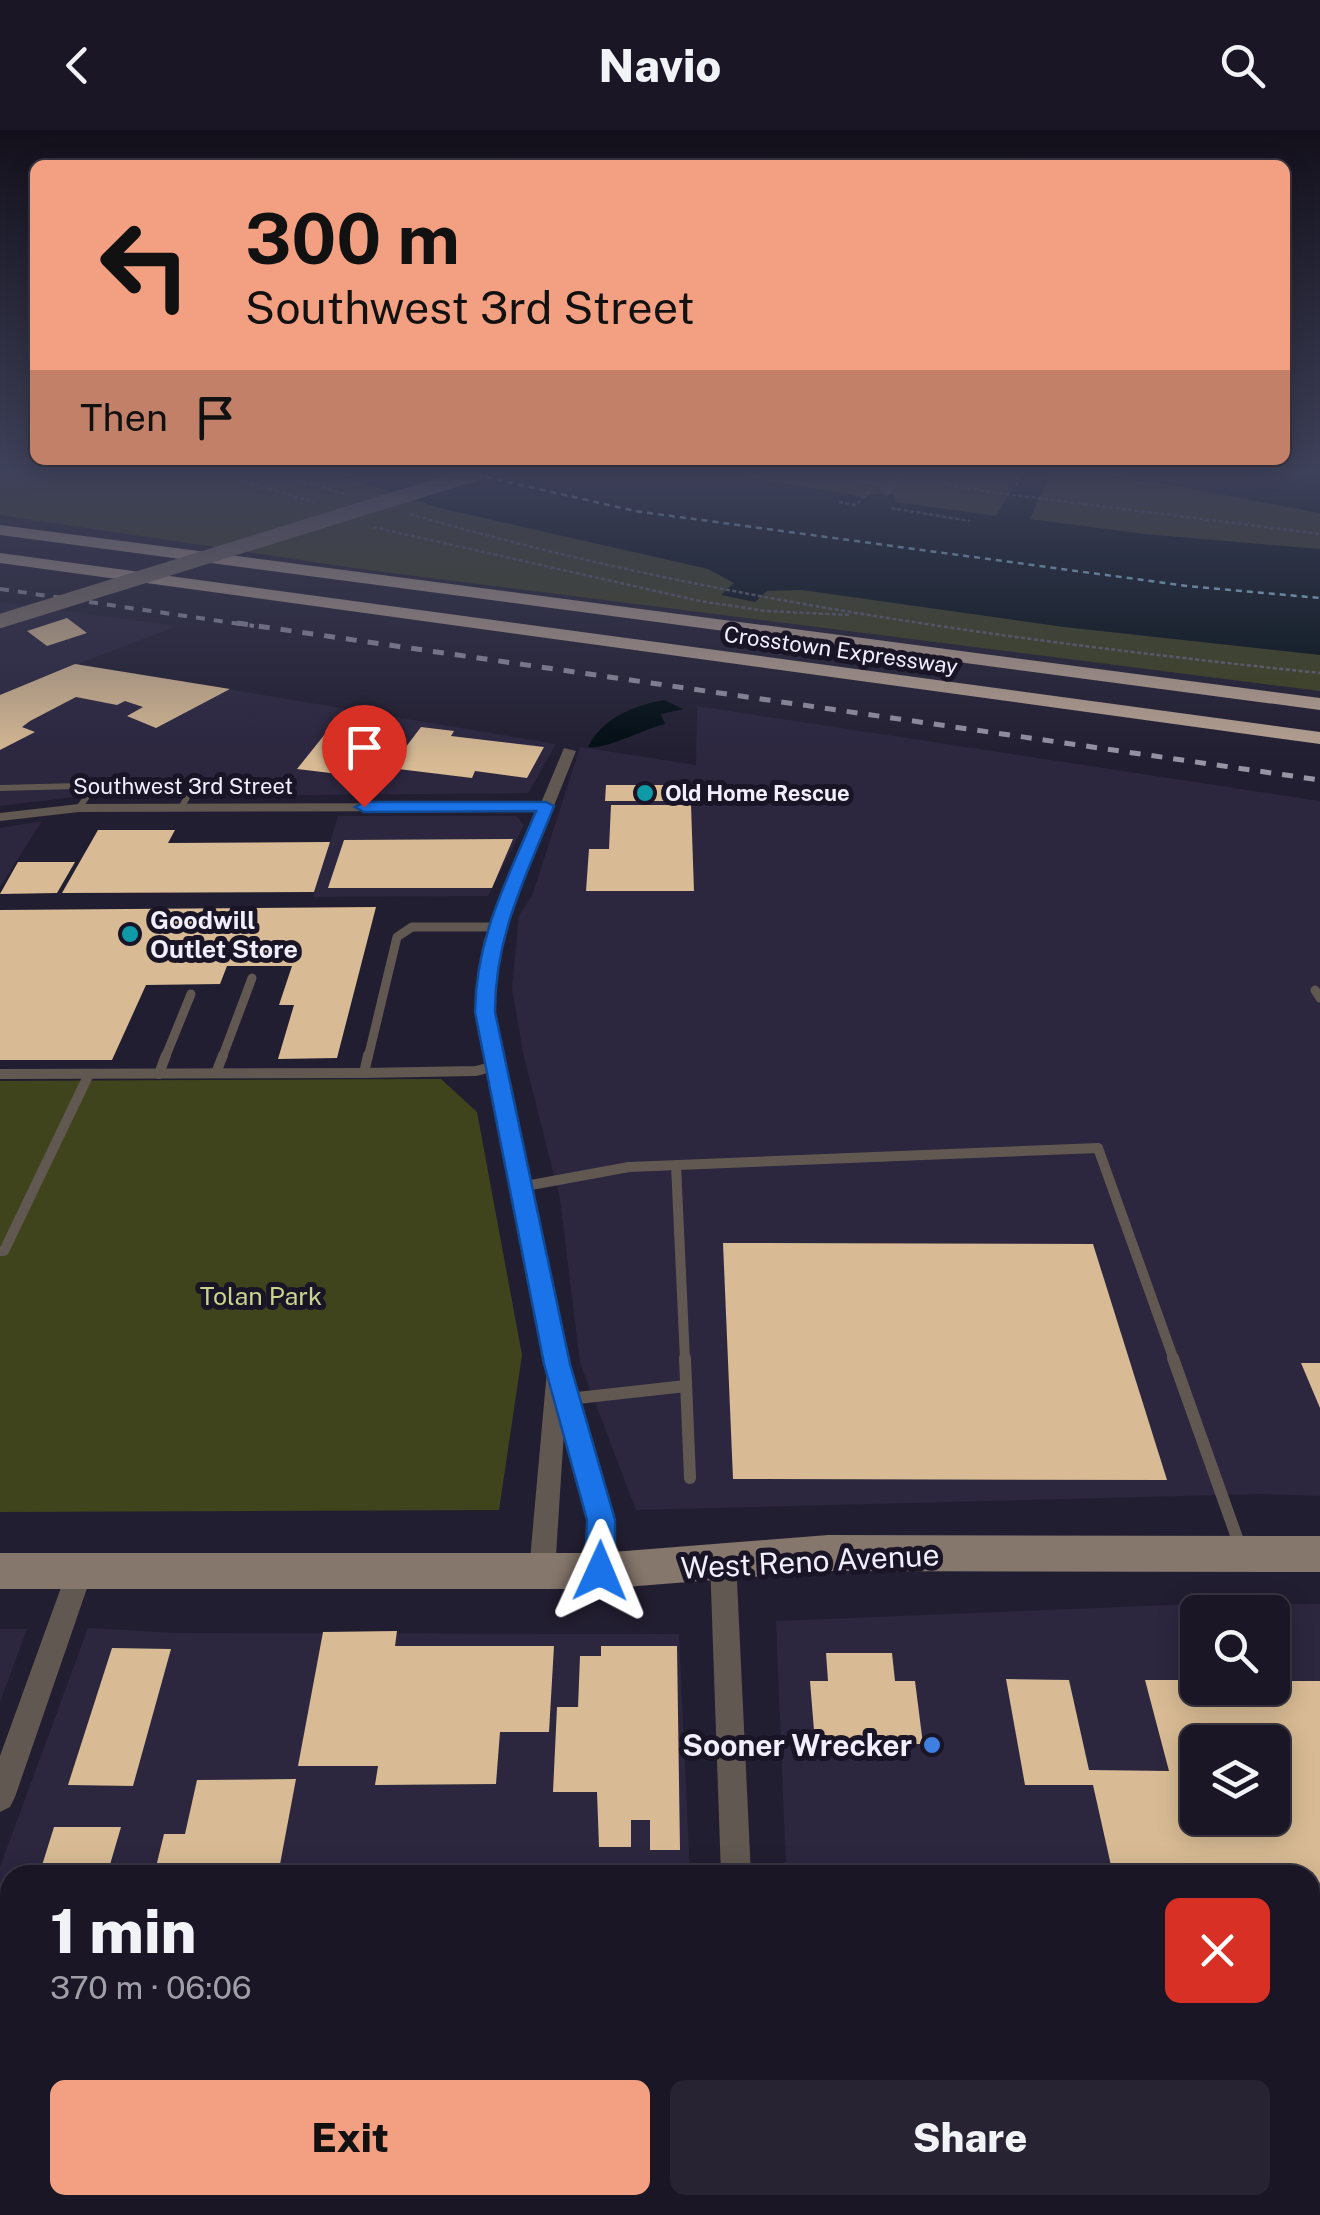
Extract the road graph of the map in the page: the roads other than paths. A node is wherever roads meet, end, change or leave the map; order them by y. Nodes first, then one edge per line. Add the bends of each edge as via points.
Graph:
1 (85, 569) edge
2 (165, 569) edge
3 (297, 569) edge
4 (0, 620) edge
5 (1320, 704) edge
6 (1320, 738) edge
7 (569, 751) dead end
8 (96, 782) junction
9 (0, 788) edge
10 (546, 806) junction
11 (79, 808) junction
12 (181, 808) junction
13 (0, 817) edge
14 (496, 928) junction
15 (252, 978) dead end
16 (191, 994) dead end
17 (495, 1066) junction
18 (364, 1072) junction
19 (216, 1073) junction
20 (0, 1074) edge
21 (89, 1074) junction
22 (159, 1074) junction
23 (676, 1165) junction
24 (520, 1187) junction
25 (0, 1251) edge
26 (557, 1364) junction
27 (686, 1386) junction
28 (568, 1399) junction
29 (690, 1478) dead end
30 (1243, 1554) junction
31 (1320, 1554) edge
32 (723, 1560) junction
33 (0, 1570) edge
34 (80, 1570) junction
35 (542, 1570) junction
36 (600, 1571) junction
37 (0, 1797) edge
38 (736, 1865) edge

1 - 6 highway, Crosstown Expressway
2 - 4 main road, bridge
3 - 5 highway, Crosstown Expressway
7 - 10 street
8 - 9 lane
8 - 11 lane
8 - 12 lane via 194,783
10 - 12 street, Southwest 3rd Street
10 - 14 street
11 - 12 street, Southwest 3rd Street
11 - 13 street, Southwest 3rd Street
14 - 17 street via 485,993
14 - 18 lane via 412,928 397,938
15 - 19 lane
16 - 22 lane
17 - 18 lane
17 - 24 street
18 - 19 lane
19 - 22 lane
20 - 21 lane
21 - 22 lane
21 - 25 lane
23 - 24 lane
23 - 27 lane
23 - 30 lane via 1098,1148
24 - 26 street
26 - 28 street
26 - 35 street
27 - 28 lane
27 - 29 lane
28 - 36 street via 601,1520
30 - 31 main road, West Reno Avenue
30 - 32 main road, West Reno Avenue
32 - 36 main road, West Reno Avenue
32 - 38 street
33 - 34 main road, West Reno Avenue
34 - 35 main road, West Reno Avenue
34 - 37 street
35 - 36 main road, West Reno Avenue

